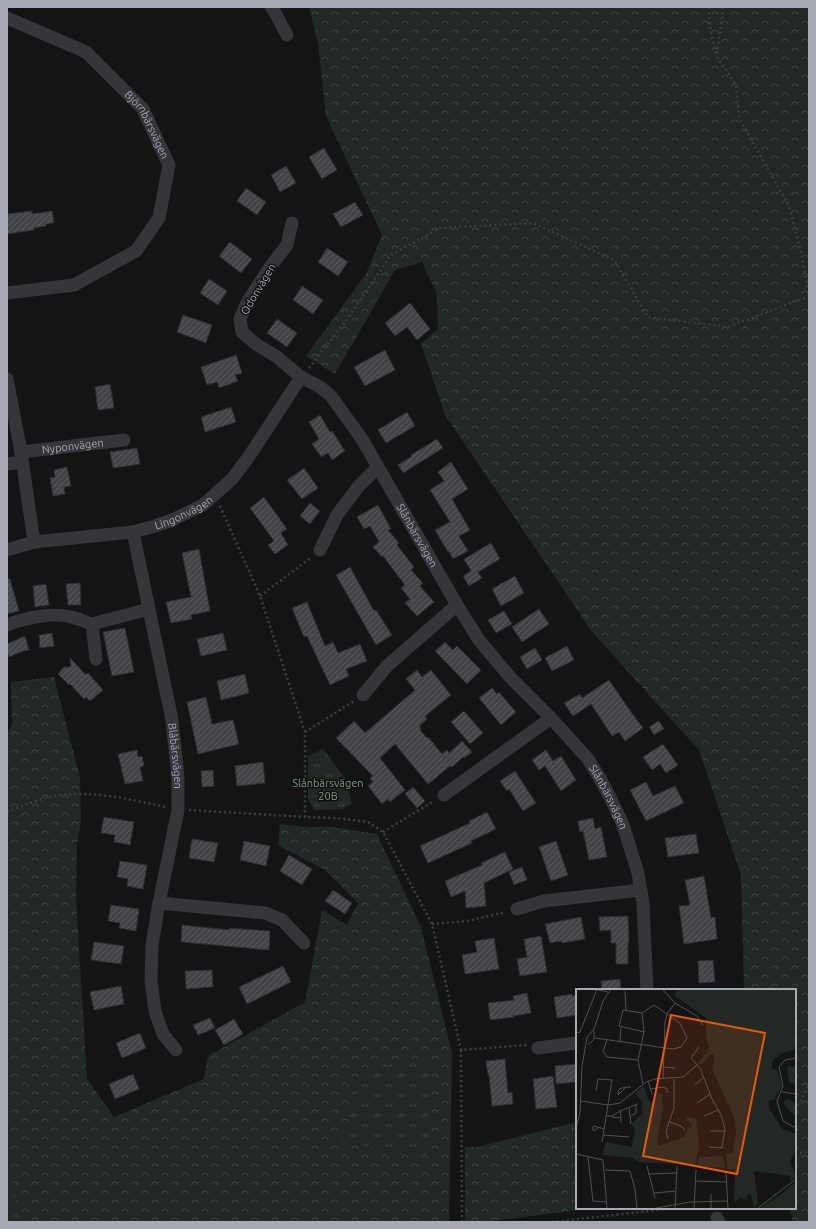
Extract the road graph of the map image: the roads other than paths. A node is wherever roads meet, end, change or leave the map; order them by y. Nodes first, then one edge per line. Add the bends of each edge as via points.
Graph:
1 (271, 7) edge
2 (7, 18) edge
3 (287, 35) dead end
4 (292, 223) dead end
5 (7, 293) edge
6 (302, 377) junction
7 (7, 379) edge
8 (124, 440) dead end
9 (22, 457) junction
10 (7, 464) edge
11 (378, 467) junction
12 (133, 532) junction
13 (34, 542) junction
14 (7, 550) edge
15 (320, 550) road end
16 (456, 605) junction
17 (149, 609) junction
18 (92, 624) junction
19 (7, 625) edge
20 (96, 659) dead end
21 (363, 695) road end
22 (551, 718) junction
23 (444, 795) road end
24 (642, 890) junction
25 (159, 903) junction
26 (517, 909) road end
27 (304, 943) dead end
28 (646, 989) edge
29 (576, 1042) edge
30 (538, 1048) road end
31 (176, 1050) dead end

1 - 3 street
2 - 5 street, Björnbärsvägen via 86,52 144,109 168,165 159,218 136,251 74,285
4 - 6 street, Odonvägen via 287,245 248,301 240,319 242,332
6 - 11 street, Slånbärsvägen via 331,396 362,439
6 - 12 street, Lingonvägen via 248,458 232,479 215,495 203,505 172,520
7 - 9 street
8 - 9 street, Nyponvägen
9 - 10 street, Nyponvägen
9 - 13 street
11 - 15 street via 358,487 337,515
11 - 16 street, Slånbärsvägen
12 - 13 street, Lingonvägen
12 - 17 street, Blåbärsvägen
13 - 14 street, Lingonvägen
16 - 21 street via 387,666
16 - 22 street, Slånbärsvägen via 479,640 510,677
17 - 18 street
17 - 25 street, Blåbärsvägen via 174,734 178,777 178,810
18 - 19 street via 71,616 55,615 24,619
18 - 20 street
22 - 23 street
22 - 24 street, Slånbärsvägen via 588,759 610,797 623,825
24 - 26 street via 544,901
24 - 28 street, Slånbärsvägen
25 - 27 street via 265,912 282,920
25 - 31 street, Blåbärsvägen via 152,945 151,981 155,1011 163,1034
29 - 30 street

